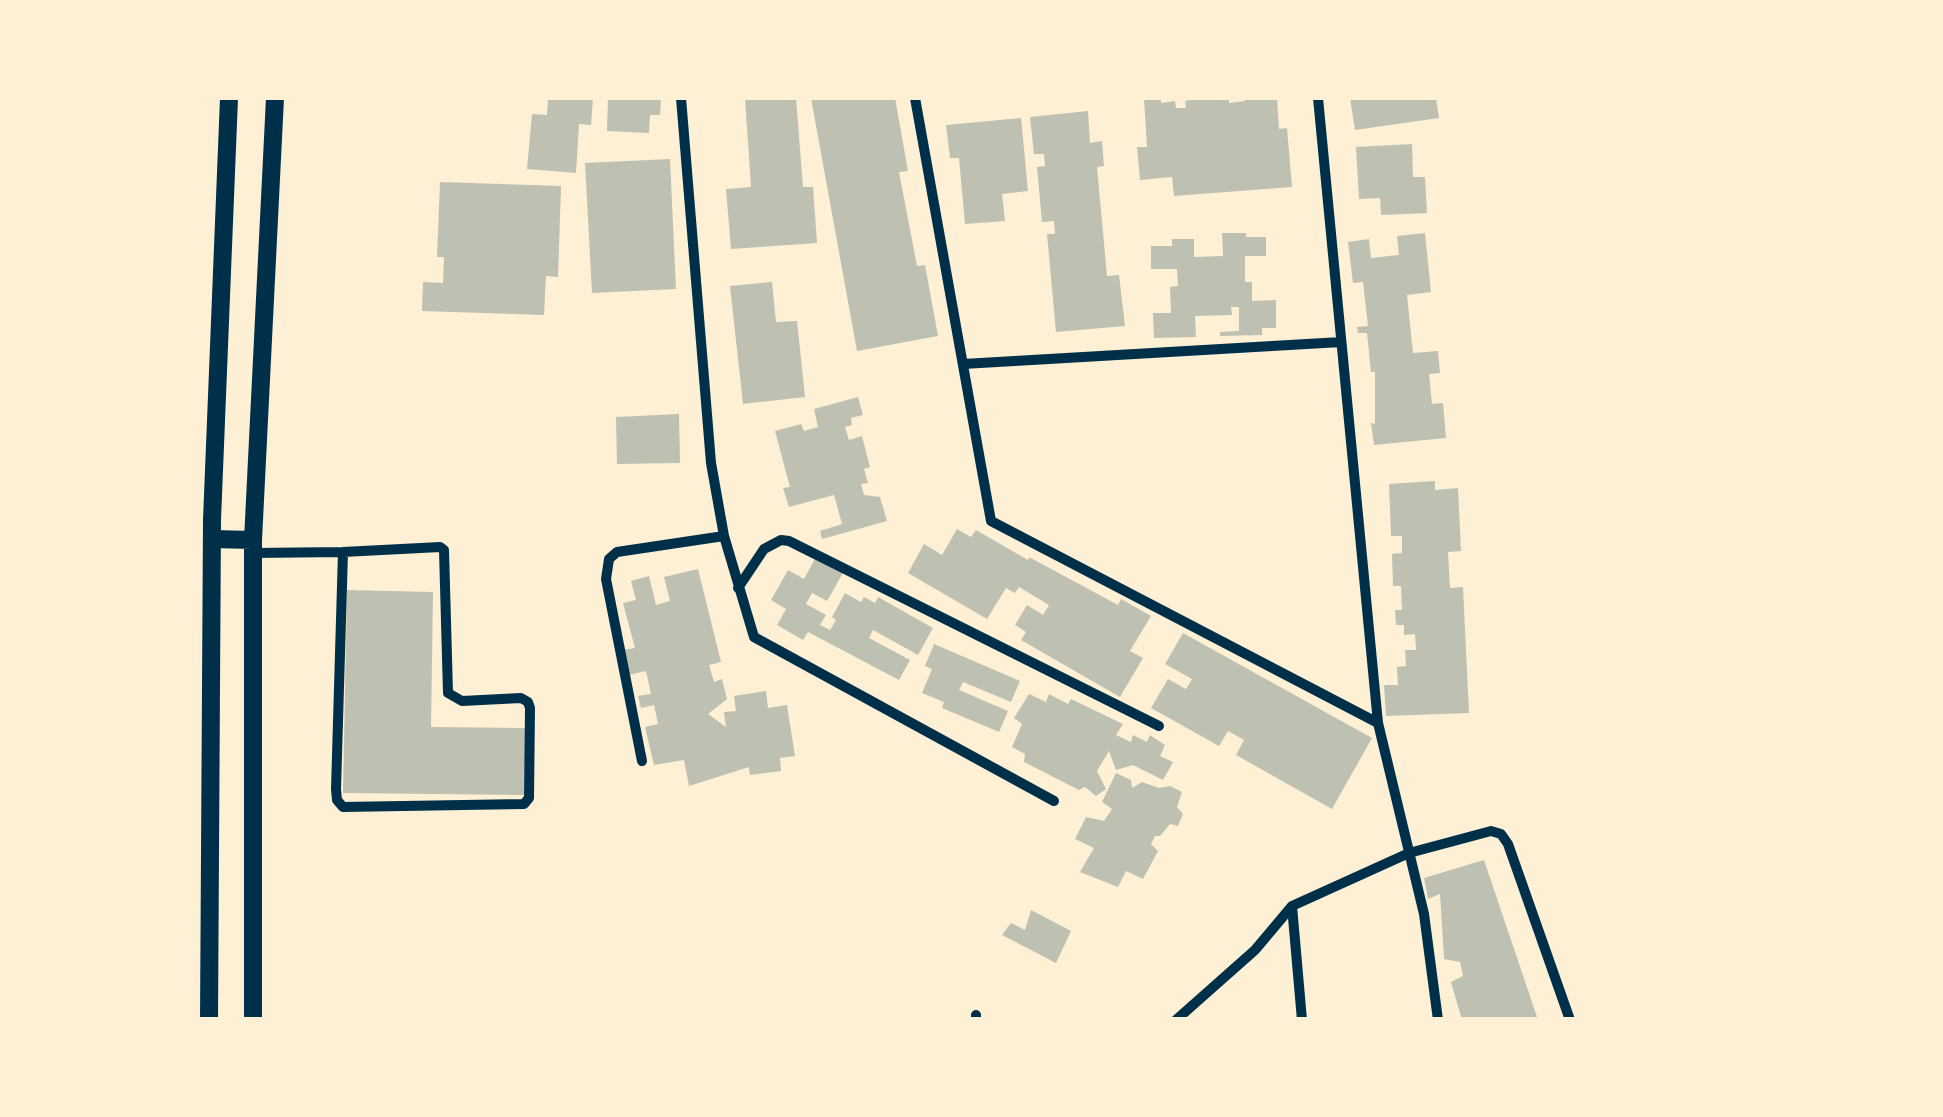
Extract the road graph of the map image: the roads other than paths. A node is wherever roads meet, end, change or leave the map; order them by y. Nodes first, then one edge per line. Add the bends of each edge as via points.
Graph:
1 (229, 98) edge
2 (275, 98) edge
3 (681, 98) edge
4 (915, 98) edge
5 (1318, 98) edge
6 (1341, 342) junction
7 (963, 364) junction
8 (724, 536) junction
9 (212, 539) junction
10 (253, 547) junction
11 (344, 552) junction
12 (738, 588) junction
13 (1378, 723) junction
14 (1159, 726) dead end
15 (642, 761) dead end
16 (1054, 801) dead end
17 (1409, 853) junction
18 (1292, 906) junction
19 (208, 1020) edge
20 (254, 1020) edge
21 (1176, 1020) edge
22 (1302, 1020) edge
23 (1438, 1020) edge
24 (1570, 1020) edge

1 - 9 street
2 - 10 street
3 - 8 street via 711,462
4 - 7 street
5 - 6 street
6 - 7 street
6 - 13 street
7 - 13 street via 991,521
8 - 12 street
8 - 15 street via 610,558 606,578
9 - 10 street
9 - 19 street
10 - 11 street
10 - 20 street
11 - 11 street via 444,550 448,693 462,700 528,702 524,804 344,807 337,800
12 - 14 street via 764,548 789,542
12 - 16 street via 754,637
13 - 17 street
17 - 18 street
17 - 23 street
17 - 24 street via 1501,834
18 - 21 street via 1255,950
18 - 22 street

